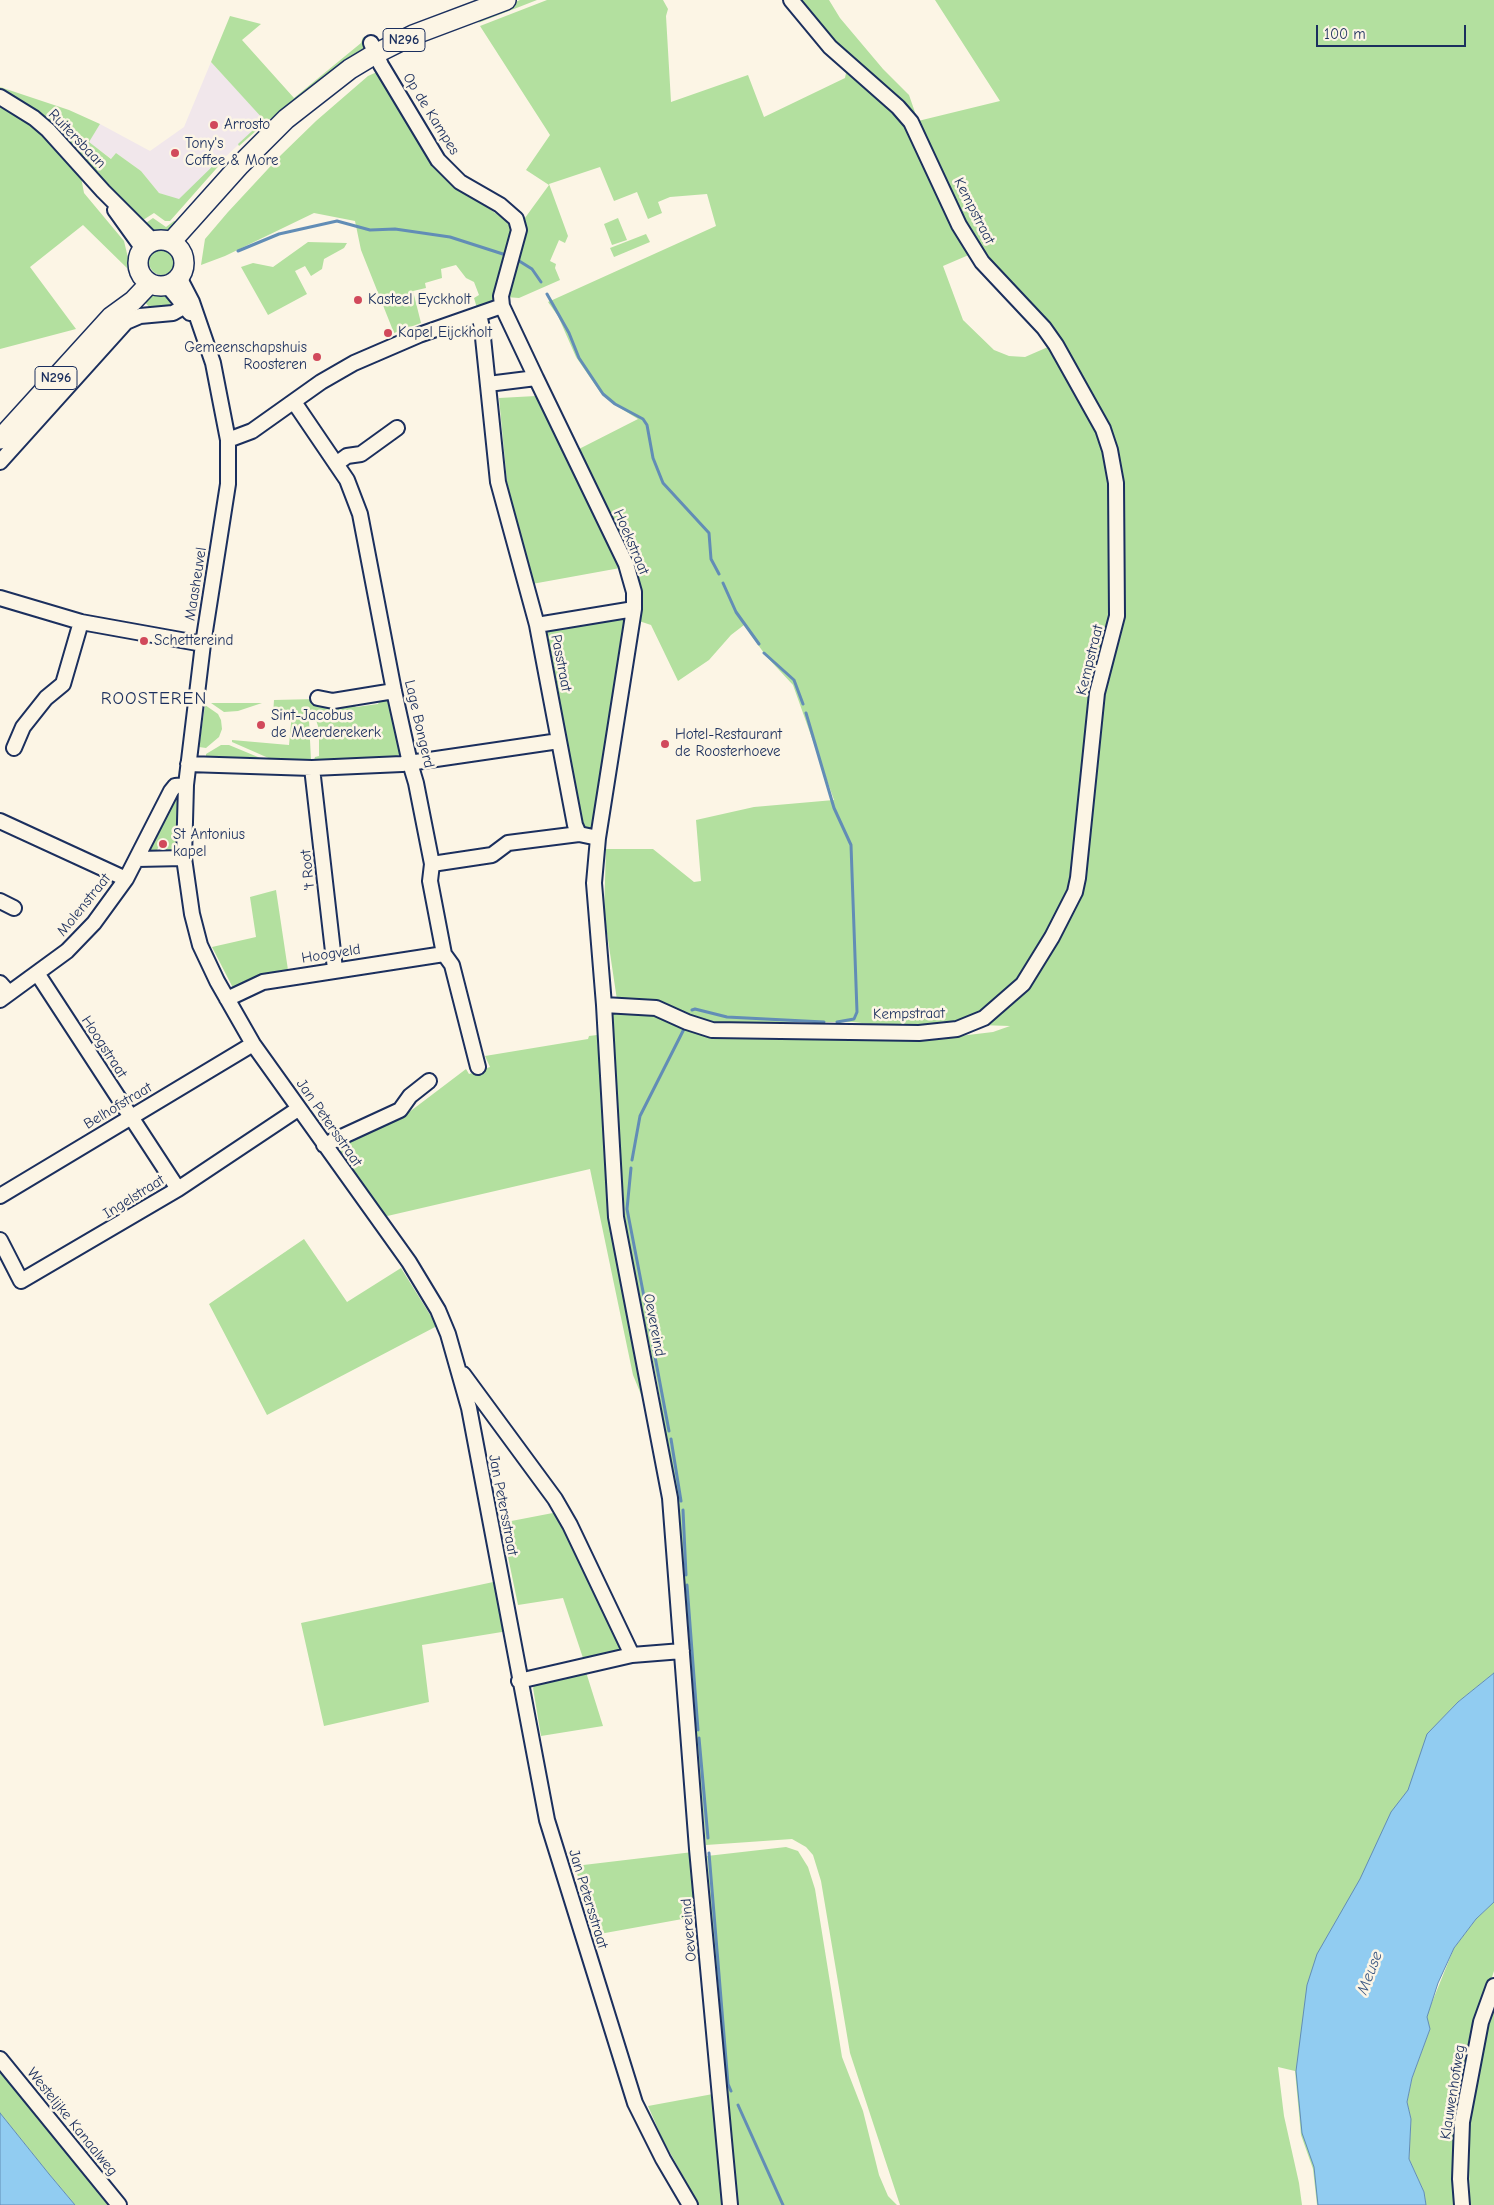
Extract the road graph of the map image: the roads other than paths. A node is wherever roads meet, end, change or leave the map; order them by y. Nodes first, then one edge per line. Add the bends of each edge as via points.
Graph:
1 (506, 0) edge
2 (792, 0) edge
3 (375, 54) junction
4 (0, 97) edge
5 (162, 245) junction
6 (160, 280) junction
7 (188, 305) junction
8 (502, 306) junction
9 (479, 314) junction
10 (536, 378) junction
11 (488, 384) junction
12 (294, 402) junction
13 (397, 428) dead end
14 (0, 439) edge
15 (228, 440) junction
16 (0, 462) edge
17 (336, 464) junction
18 (0, 598) edge
19 (634, 609) junction
20 (80, 622) junction
21 (538, 625) junction
22 (203, 644) junction
23 (394, 691) junction
24 (318, 698) dead end
25 (559, 741) junction
26 (14, 748) dead end
27 (410, 763) junction
28 (188, 764) junction
29 (312, 768) junction
30 (186, 785) junction
31 (0, 821) edge
32 (579, 834) junction
33 (598, 838) junction
34 (184, 858) junction
35 (137, 859) junction
36 (432, 864) junction
37 (126, 879) junction
38 (0, 901) edge
39 (14, 908) dead end
40 (444, 954) junction
41 (335, 969) junction
42 (36, 973) junction
43 (3, 992) edge
44 (226, 999) junction
45 (604, 1004) junction
46 (253, 1044) junction
47 (478, 1067) dead end
48 (428, 1081) dead end
49 (298, 1109) junction
50 (130, 1118) junction
51 (324, 1145) junction
52 (178, 1189) junction
53 (0, 1196) edge
54 (0, 1240) edge
55 (458, 1368) junction
56 (682, 1651) junction
57 (632, 1655) junction
58 (519, 1681) junction
59 (1494, 1986) edge
60 (0, 2059) edge
61 (119, 2205) edge
62 (690, 2205) edge
63 (730, 2205) edge
64 (1462, 2205) edge

1 - 3 main road, N296 via 413,35
2 - 45 street, Kempstraat via 830,47 898,107 915,127 960,225 982,262 1056,345 1103,429 1110,450 1116,483 1117,616 1097,694 1078,878 1075,892 1052,937 1023,984 984,1018 957,1029 919,1033 712,1030 656,1008
3 - 5 main road, N296 via 350,69 312,100 216,207
3 - 8 street, Op de Kampes via 438,160 460,182 500,205 516,220 519,230 501,296
4 - 5 street, Ruitersbaan via 41,124 103,191
5 - 6 main road via 138,263
5 - 6 main road via 184,264
6 - 7 street, Maasheuvel
6 - 14 main road, N296 via 112,317
7 - 15 street, Maasheuvel via 216,373
7 - 16 street via 170,314 136,316 126,322
8 - 9 street
8 - 10 street, Hoekstraat
9 - 11 street, Passtraat
9 - 12 street via 354,363
10 - 11 street
10 - 19 street, Hoekstraat via 626,564 634,592
11 - 21 street, Passtraat via 498,482
12 - 15 street via 252,431
12 - 17 street, Lage Bongerd
13 - 17 street via 360,454 347,456
15 - 22 street, Maasheuvel via 228,484
17 - 23 street, Lage Bongerd via 347,480 360,514
18 - 20 street
19 - 21 street
19 - 33 street, Hoekstraat
20 - 22 street
20 - 26 street via 63,684 46,698 23,727
21 - 25 street, Passtraat
22 - 28 street, Maasheuvel
23 - 24 street via 333,701
23 - 27 street, Lage Bongerd
25 - 27 street
25 - 32 street, Passtraat
27 - 29 street
27 - 36 street, Lage Bongerd
28 - 29 street
28 - 30 street, Maasheuvel
29 - 41 street, 't Root
30 - 34 street, Maasheuvel
30 - 35 street, Molenstraat via 176,786 171,791
31 - 37 street
32 - 33 street
32 - 36 street via 508,843 492,855
33 - 45 street via 594,883
34 - 35 street
34 - 44 street, Jan Petersstraat via 200,945
35 - 37 street, Molenstraat
36 - 40 street, Lage Bongerd via 430,881
37 - 42 street, Molenstraat via 94,923 67,951
38 - 39 street
40 - 41 street, Hoogveld
40 - 47 street, Lage Bongerd via 452,965
41 - 44 street, Hoogveld via 263,982
42 - 43 street, Molenstraat
42 - 50 street, Hoogstraat
44 - 46 street, Jan Petersstraat
45 - 56 street, Oevereind via 616,1217 670,1498
46 - 49 street, Jan Petersstraat
46 - 50 street, Belhofstraat
48 - 51 street via 410,1096 400,1110
49 - 51 street, Jan Petersstraat
49 - 52 street, Ingelstraat
50 - 52 street, Hoogstraat
50 - 53 street, Belhofstraat
51 - 55 street, Jan Petersstraat via 417,1275 438,1310
52 - 54 street, Ingelstraat via 21,1281
55 - 57 street via 570,1525
55 - 58 street, Jan Petersstraat via 469,1408
56 - 57 street
56 - 63 street, Oevereind
57 - 58 street
58 - 62 street, Jan Petersstraat via 547,1820 630,2085 663,2159
59 - 64 street, Klauwenhofweg via 1482,2022 1462,2122
60 - 61 street, Westelijke Kanaalweg

